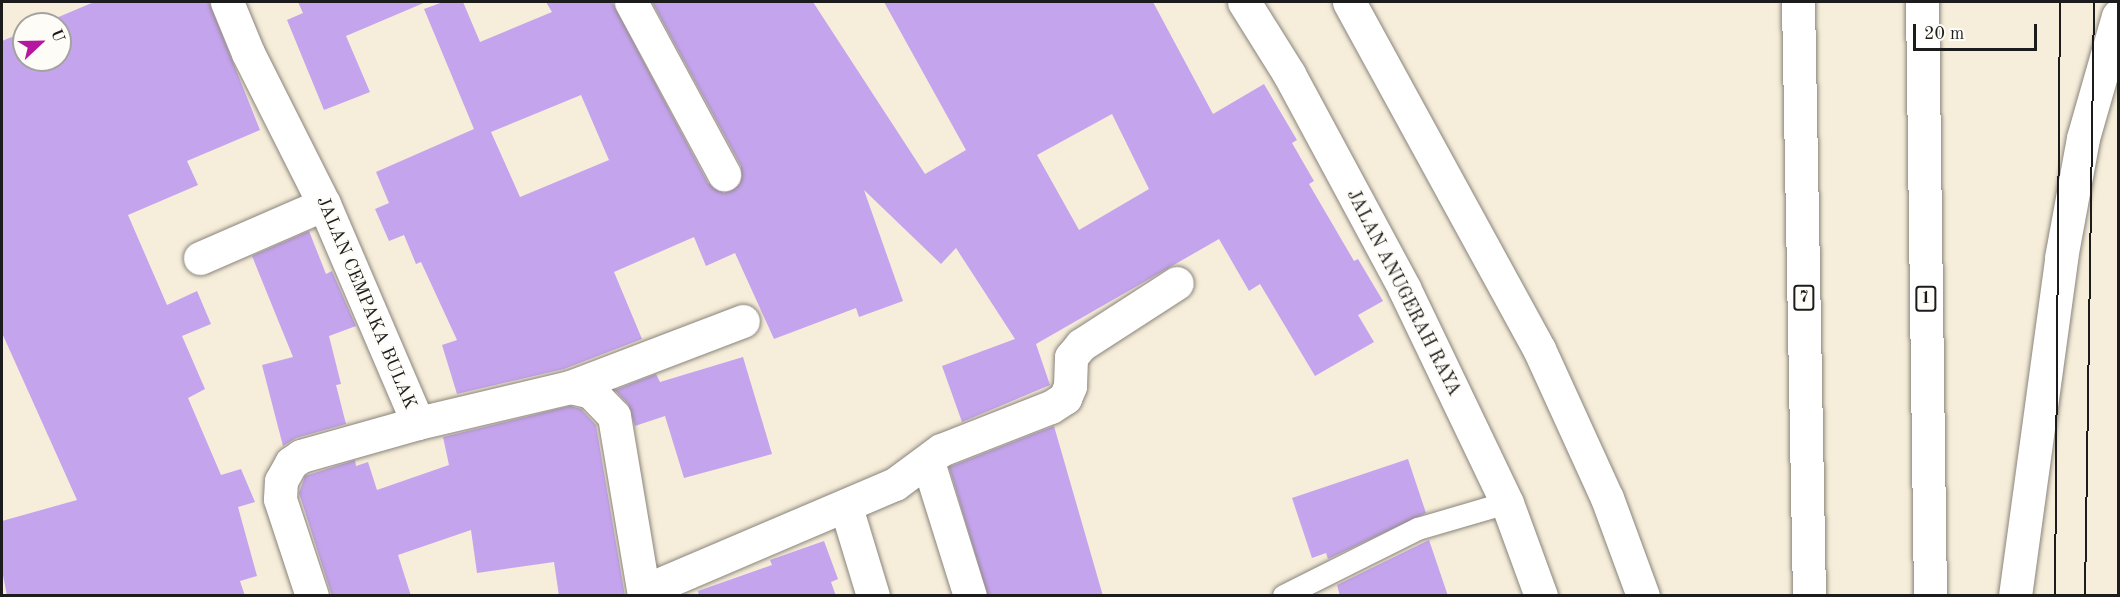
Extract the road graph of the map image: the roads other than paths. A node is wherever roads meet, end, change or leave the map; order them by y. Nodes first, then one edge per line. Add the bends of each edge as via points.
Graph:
1 (227, 2) edge
2 (631, 2) edge
3 (1244, 2) edge
4 (1349, 2) edge
5 (1798, 2) edge
6 (1922, 2) edge
7 (2118, 16) edge
8 (724, 174) dead end
9 (324, 204) junction
10 (200, 258) dead end
11 (1177, 283) dead end
12 (743, 321) dead end
13 (570, 387) junction
14 (418, 423) junction
15 (928, 462) junction
16 (1507, 503) junction
17 (846, 507) junction
18 (644, 593) edge
19 (312, 596) edge
20 (873, 596) edge
21 (970, 596) edge
22 (1284, 596) edge
23 (1541, 596) edge
24 (1643, 596) edge
25 (1809, 596) edge
26 (1930, 596) edge
27 (2015, 596) edge

1 - 9 main road, JALAN CEMPAKA BULAK via 248,53
2 - 8 main road
3 - 16 main road, JALAN ANUGERAH RAYA via 1289,74 1404,288
4 - 24 main road via 1539,349 1607,498
5 - 25 main road, 7
6 - 26 main road, 1
7 - 27 main road via 2083,138 2061,258
9 - 10 main road
9 - 14 main road, JALAN CEMPAKA BULAK
11 - 15 main road via 1081,345 1071,357 1070,386 1065,398 941,450
12 - 13 main road
13 - 14 main road
13 - 18 main road via 591,392 615,416
14 - 19 main road, JALAN CEMPAKA BULAK via 301,456 285,470 280,499
15 - 17 main road via 895,484
15 - 21 main road
16 - 22 lane via 1418,529
16 - 23 main road, JALAN ANUGERAH RAYA
17 - 18 main road
17 - 20 main road

